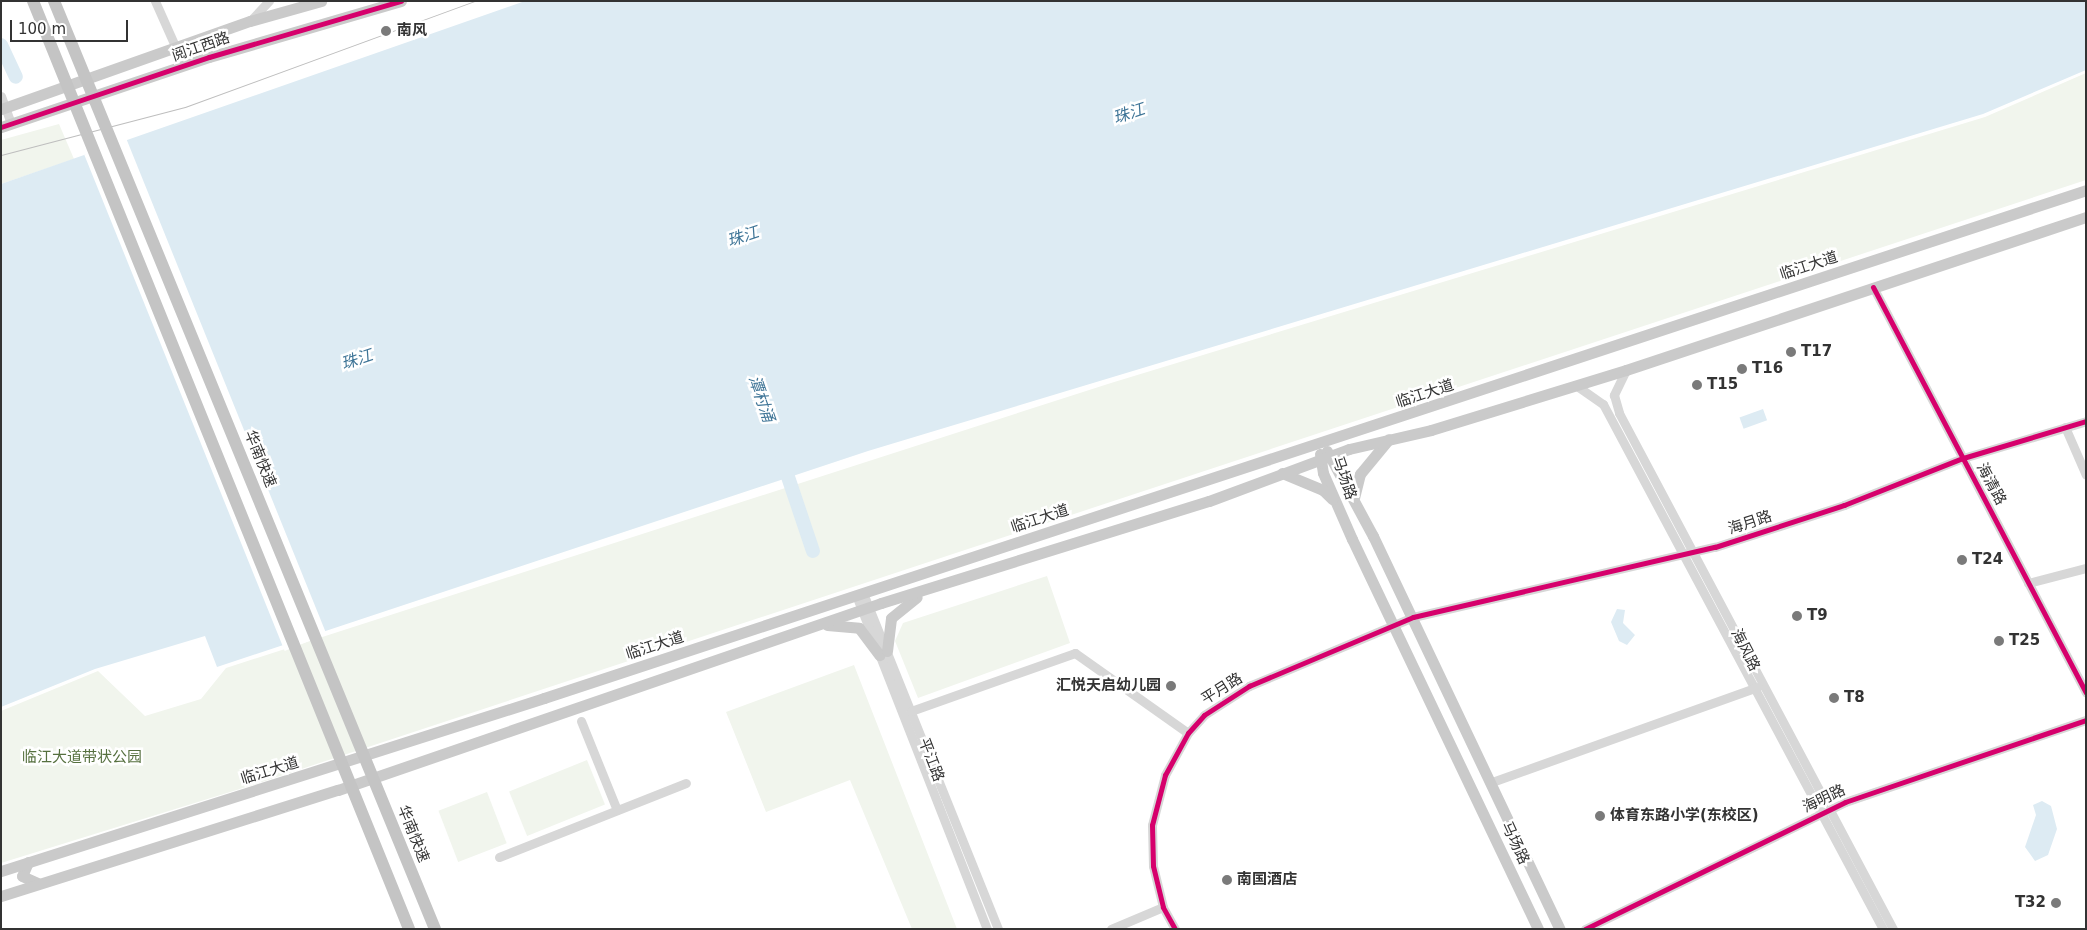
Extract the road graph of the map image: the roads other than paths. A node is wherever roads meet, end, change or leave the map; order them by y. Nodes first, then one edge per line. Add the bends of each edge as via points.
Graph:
1 (33, 1) edge
2 (54, 1) edge
3 (154, 1) edge
4 (269, 1) edge
5 (321, 1) edge
6 (400, 1) edge
7 (250, 21) junction
8 (175, 46) junction
9 (1, 96) edge
10 (4, 108) edge
11 (6, 126) edge
12 (2086, 190) edge
13 (2086, 217) edge
14 (1873, 287) junction
15 (1626, 370) junction
16 (1577, 386) junction
17 (1425, 410) junction
18 (2086, 421) edge
19 (2065, 427) junction
20 (1431, 430) junction
21 (1390, 438) junction
22 (1320, 445) junction
23 (1332, 455) junction
24 (1963, 458) junction
25 (1320, 460) junction
26 (1282, 473) junction
27 (2086, 475) edge
28 (1200, 483) junction
29 (1354, 498) junction
30 (1209, 501) junction
31 (1336, 504) junction
32 (1694, 552) junction
33 (1684, 555) junction
34 (973, 556) junction
35 (2086, 568) edge
36 (978, 573) junction
37 (2028, 583) junction
38 (939, 585) junction
39 (859, 594) junction
40 (865, 608) junction
41 (1413, 617) junction
42 (1394, 624) junction
43 (818, 625) junction
44 (883, 653) junction
45 (1759, 687) junction
46 (2086, 694) edge
47 (911, 711) junction
48 (2086, 720) edge
49 (581, 721) dead end
50 (1188, 733) junction
51 (1492, 782) junction
52 (686, 783) dead end
53 (617, 810) junction
54 (1826, 811) junction
55 (499, 858) dead end
56 (28, 862) junction
57 (1, 871) edge
58 (40, 883) junction
59 (1, 896) edge
60 (1163, 907) junction
61 (409, 929) edge
62 (434, 929) edge
63 (988, 929) edge
64 (998, 929) edge
65 (1111, 929) edge
66 (1175, 929) edge
67 (1538, 929) edge
68 (1560, 929) edge
69 (1585, 929) edge
70 (1883, 929) edge
71 (1893, 929) edge

1 - 61 highway, bridge
2 - 62 highway, 华南快速, bridge
3 - 8 street
4 - 7 street
5 - 7 main road, 阅江西路
6 - 11 main road, 阅江西路 via 209,57
7 - 8 main road, 阅江西路
8 - 10 main road, 阅江西路
9 - 10 street
10 - 11 street
12 - 17 main road, 临江大道
13 - 14 main road
14 - 15 main road
14 - 24 street, 海清路
15 - 16 main road
15 - 32 street, 海风路 via 1616,386 1615,402
16 - 20 main road
16 - 33 street, 海风路 via 1603,404
17 - 20 main road via 1417,421
17 - 22 main road, 临江大道
18 - 19 street, 海月路
19 - 24 street, 海月路
19 - 27 street
20 - 21 main road
21 - 23 main road
21 - 29 main road via 1360,474
22 - 23 main road, 马场路
22 - 25 main road, 马场路
22 - 28 main road, 临江大道
23 - 25 main road
23 - 29 main road, 马场路
24 - 32 street, 海月路 via 1844,505
24 - 37 street, 海清路
25 - 26 main road
25 - 31 main road, 马场路
26 - 30 main road
26 - 31 main road via 1323,490
28 - 30 main road via 1214,490
28 - 34 main road, 临江大道
29 - 31 main road via 1342,494
29 - 41 main road, 马场路
30 - 36 main road
31 - 42 main road, 马场路
32 - 33 street, 海月路
32 - 45 street, 海风路
33 - 41 street, 海月路
33 - 45 street, 海风路
34 - 36 main road via 968,563
34 - 39 main road, 临江大道
35 - 37 street
36 - 38 main road
37 - 46 street, 海清路
38 - 40 main road
38 - 44 main road via 898,609 887,628
39 - 40 street, 平江路
39 - 56 main road, 临江大道
40 - 43 main road
40 - 44 street, 平江路
41 - 42 street, 平月路
41 - 51 main road, 马场路
42 - 50 street, 平月路 via 1249,686 1204,715
42 - 67 main road, 马场路
43 - 44 main road via 859,628
43 - 58 main road via 338,790
44 - 47 street, 平江路
44 - 63 street, 平江路
45 - 51 street
45 - 54 street, 海风路
47 - 50 street via 1075,653
47 - 64 street, 平江路
48 - 54 street, 海明路
49 - 53 street
50 - 60 street, 平月路 via 1164,775 1152,825 1153,866
51 - 68 main road, 马场路
52 - 53 street
53 - 55 street
54 - 69 street, 海明路
54 - 70 street, 海风路
54 - 71 street, 海风路
56 - 57 main road, 临江大道
56 - 58 main road via 22,876
58 - 59 main road
60 - 65 street
60 - 66 street, 平月路

